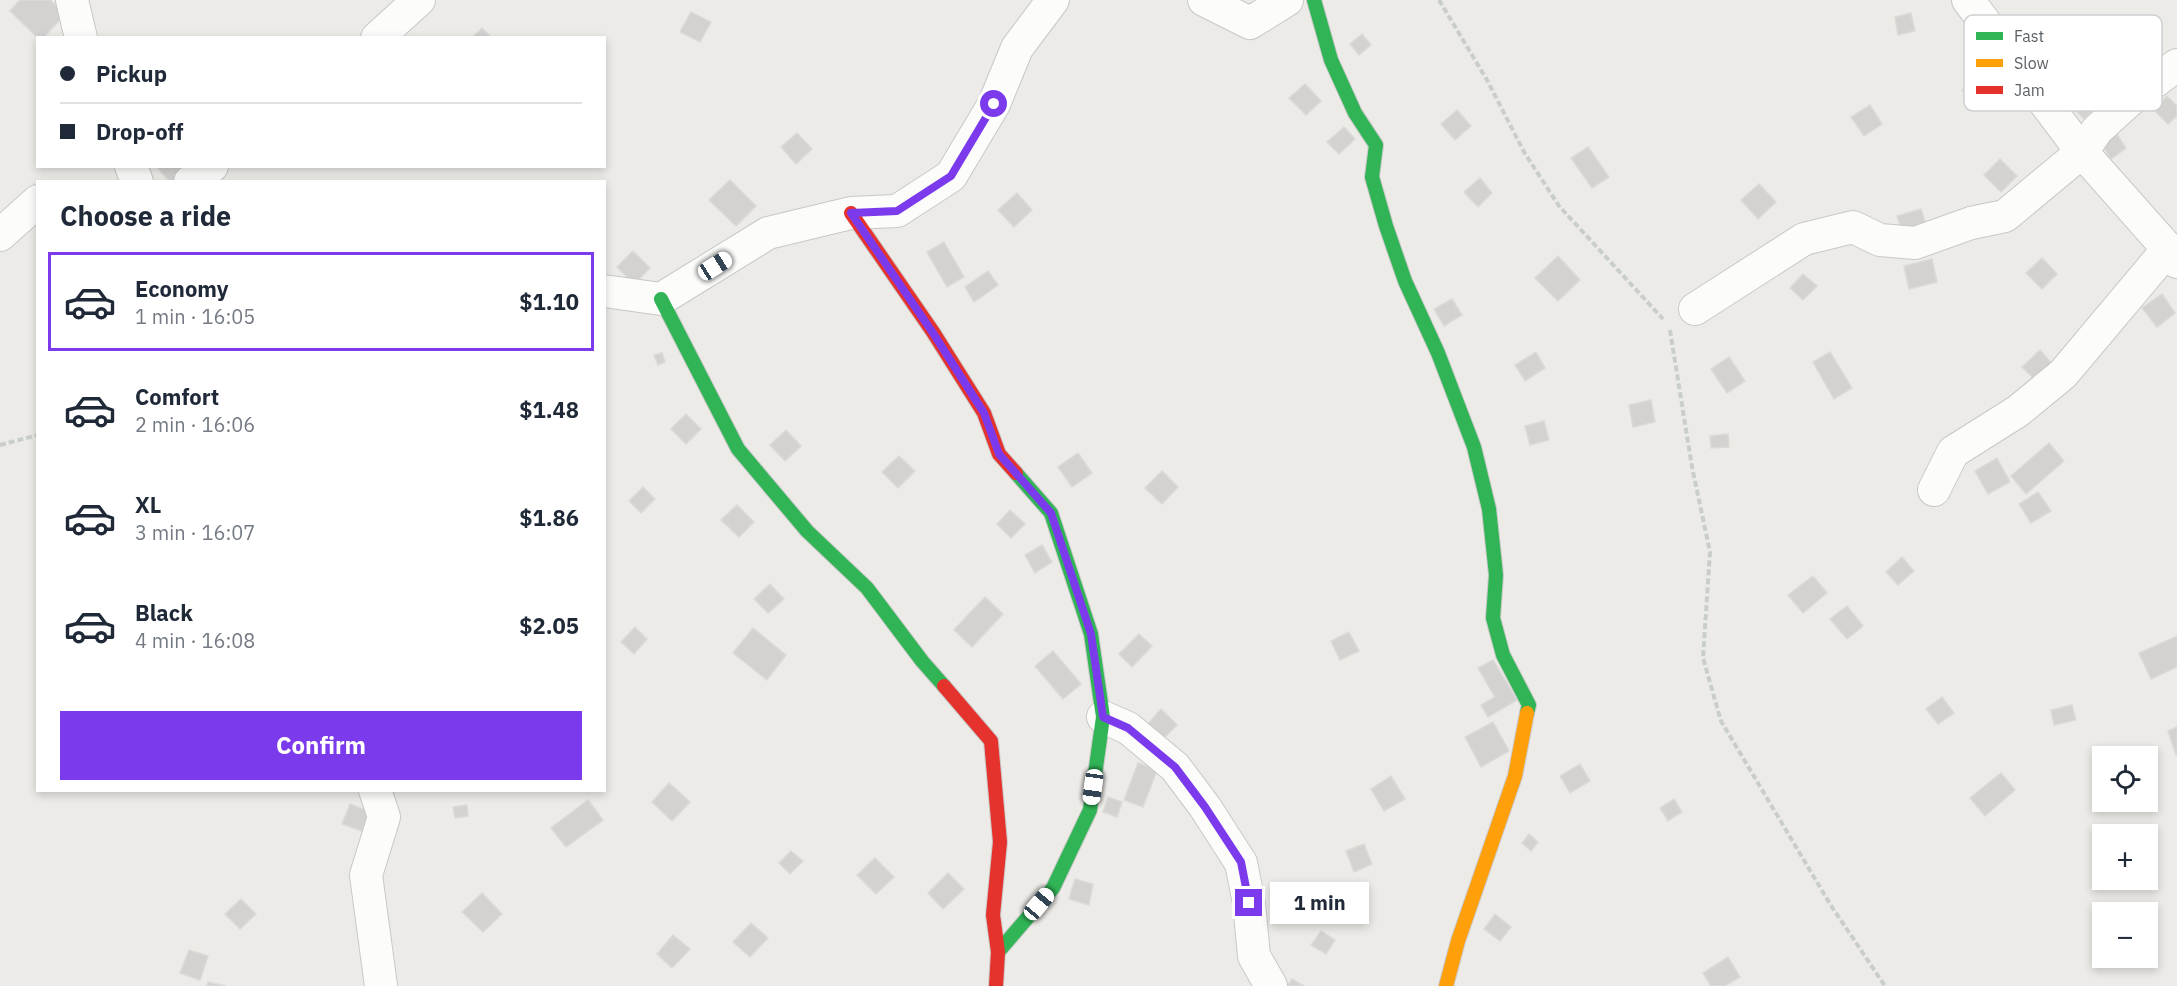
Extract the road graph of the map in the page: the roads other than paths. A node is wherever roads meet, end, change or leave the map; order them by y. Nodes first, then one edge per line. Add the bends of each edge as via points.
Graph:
1 (72, 0) edge
2 (419, 0) edge
3 (1053, 0) edge
4 (1204, 0) edge
5 (1287, 0) edge
6 (1314, 0) edge
7 (1968, 0) edge
8 (1979, 15) edge
9 (81, 36) edge
10 (379, 36) edge
11 (2177, 65) edge
12 (2162, 76) edge
13 (2051, 111) edge
14 (2118, 111) edge
15 (2082, 152) junction
16 (209, 168) edge
17 (193, 180) edge
18 (36, 203) edge
19 (851, 213) junction
20 (0, 235) edge
21 (2173, 255) edge
22 (606, 291) edge
23 (661, 299) junction
24 (1695, 309) dead end
25 (1934, 490) dead end
26 (1103, 717) junction
27 (376, 792) edge
28 (998, 952) junction
29 (381, 986) edge
30 (996, 986) edge
31 (1271, 986) edge
32 (1446, 986) edge

1 - 9 street
2 - 10 street
3 - 19 street via 1017,48 994,104 951,176 897,211
4 - 5 street via 1250,23
6 - 32 street via 1330,60 1376,146 1372,177 1405,281 1474,447 1489,509 1496,575 1493,618 1503,655 1529,705 1515,776
7 - 8 street
11 - 12 street
13 - 15 street
14 - 15 street via 2097,130
15 - 21 street
15 - 24 street via 2006,216 1971,223 1915,243 1880,240 1853,227 1804,239
16 - 17 street
18 - 20 street
19 - 23 street via 768,233
19 - 26 street via 984,413 999,454 1051,513 1091,634
21 - 25 street via 2063,374 2018,411 1953,452
22 - 23 street
23 - 28 street via 738,449 807,531 867,588 922,661 991,741 1000,842 993,915
26 - 28 street via 1090,810 1053,888
26 - 31 street via 1128,728 1175,767 1241,862 1254,956
27 - 29 street via 384,817 366,876
28 - 30 street

